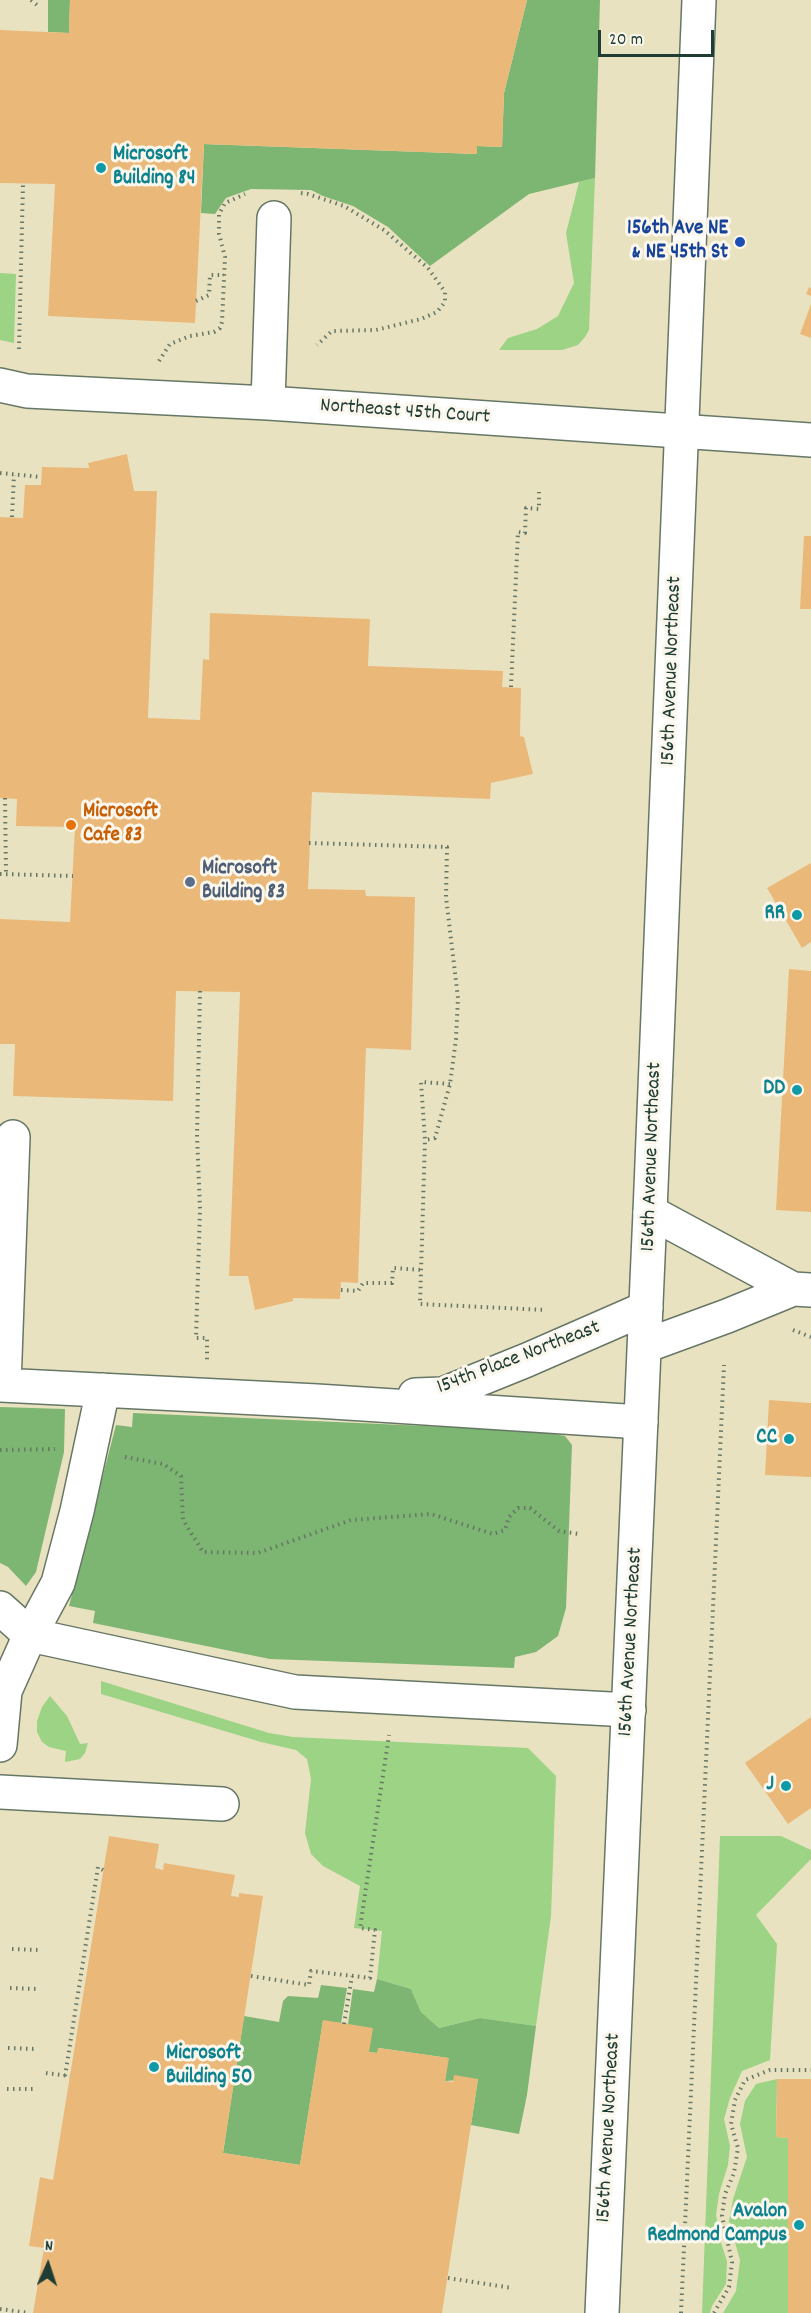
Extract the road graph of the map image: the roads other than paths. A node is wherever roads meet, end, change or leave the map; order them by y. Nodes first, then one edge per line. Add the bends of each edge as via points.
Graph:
1 (699, 0) edge
2 (274, 218) dead end
3 (0, 386) edge
4 (268, 403) junction
5 (683, 431) junction
6 (811, 440) edge
7 (13, 1137) dead end
8 (650, 1212) junction
9 (802, 1290) edge
10 (646, 1308) junction
11 (645, 1346) junction
12 (2, 1385) edge
13 (103, 1390) junction
14 (317, 1401) junction
15 (641, 1422) junction
16 (0, 1608) edge
17 (30, 1635) junction
18 (629, 1710) junction
19 (0, 1745) edge
20 (0, 1792) edge
21 (222, 1804) dead end
22 (602, 2313) edge

1 - 5 main road, 156th Avenue Northeast
2 - 4 main road
3 - 4 main road, Northeast 45th Court via 27,391
4 - 5 main road, Northeast 45th Court
5 - 6 main road, Northeast 45th Court
5 - 8 main road, 156th Avenue Northeast
7 - 12 main road
8 - 9 main road
8 - 10 main road, 156th Avenue Northeast
9 - 11 main road
10 - 11 main road, 156th Avenue Northeast
10 - 14 main road, 154th Place Northeast via 443,1394
11 - 15 main road, 156th Avenue Northeast
12 - 13 main road, 154th Place Northeast
13 - 14 main road, 154th Place Northeast
13 - 17 main road via 58,1583
14 - 15 main road, 154th Place Northeast
15 - 18 main road, 156th Avenue Northeast
16 - 17 main road
17 - 18 main road via 295,1692
17 - 19 main road via 5,1691
18 - 22 main road, 156th Avenue Northeast
20 - 21 main road

